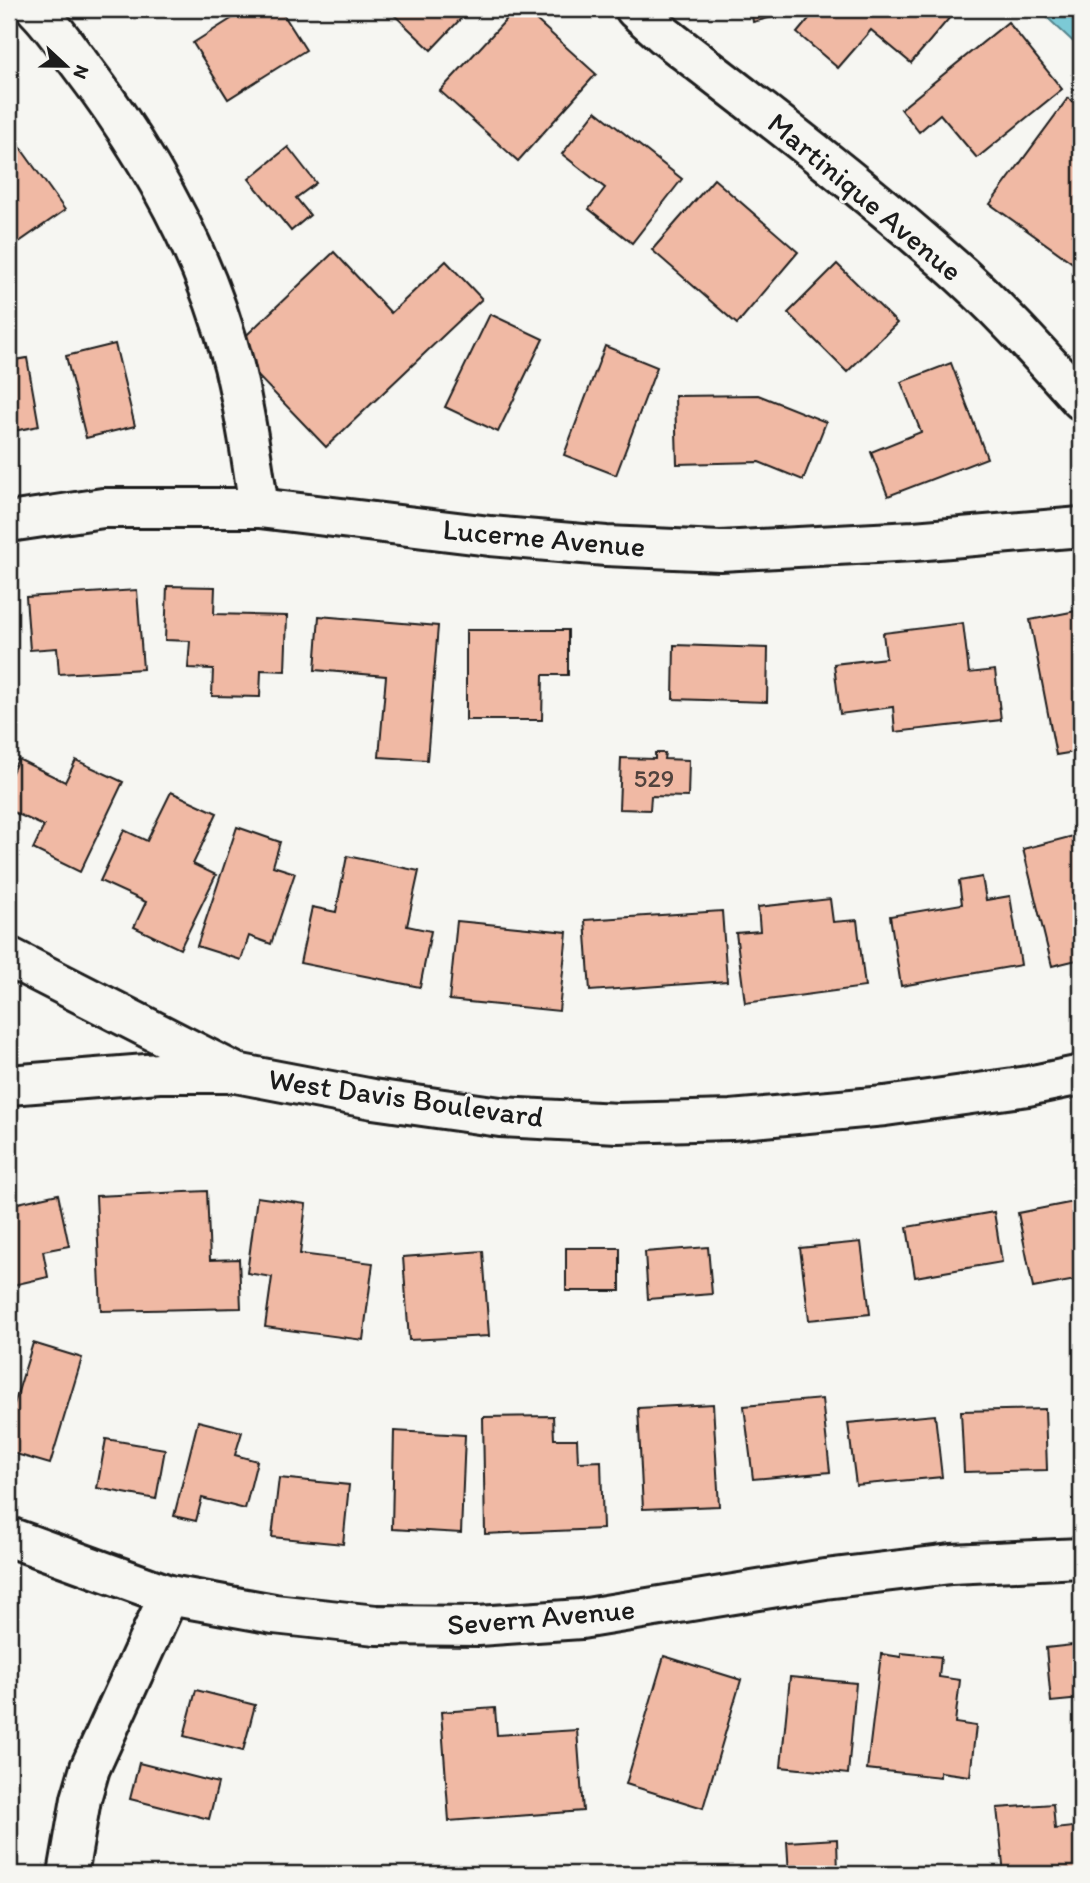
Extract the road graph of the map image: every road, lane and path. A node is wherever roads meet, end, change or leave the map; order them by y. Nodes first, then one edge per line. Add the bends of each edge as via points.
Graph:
1 (36, 9) edge
2 (635, 9) edge
3 (1081, 400) edge
4 (259, 508) junction
5 (9, 522) edge
6 (1081, 527) edge
7 (9, 957) edge
8 (236, 1073) junction
9 (1081, 1075) edge
10 (9, 1085) edge
11 (9, 1537) edge
12 (1081, 1558) edge
13 (169, 1595) junction
14 (68, 1874) edge

1 - 4 street via 127,129 198,261 233,364
2 - 3 street, Martinique Avenue via 945,260
4 - 5 street, Lucerne Avenue via 103,508
4 - 6 street, Lucerne Avenue via 490,536 720,551
7 - 8 street, West Davis Boulevard
8 - 9 street, West Davis Boulevard via 500,1117 618,1123 731,1120 885,1106
8 - 10 street via 159,1073
11 - 13 street, Severn Avenue
12 - 13 street, Severn Avenue via 939,1565 581,1619 478,1626 376,1625 274,1614
13 - 14 street via 90,1768

